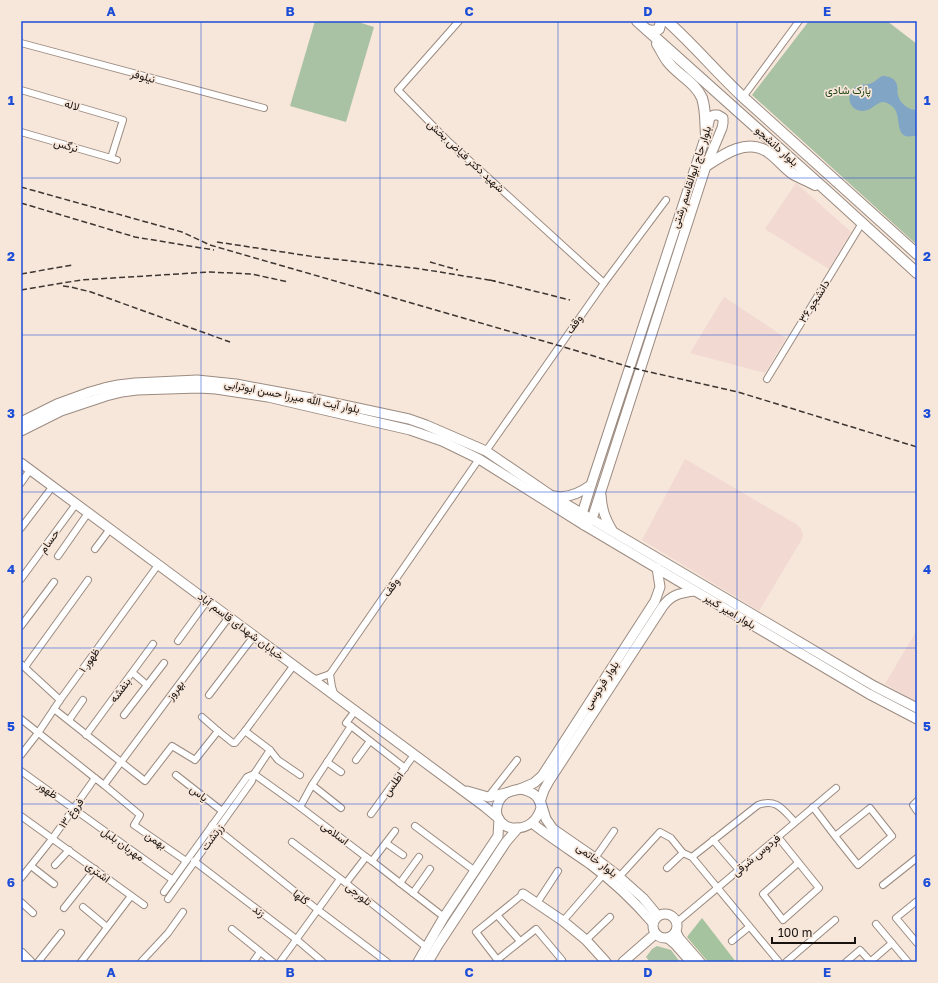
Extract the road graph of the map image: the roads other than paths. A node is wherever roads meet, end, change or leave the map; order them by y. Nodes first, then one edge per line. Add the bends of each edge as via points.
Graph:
1 (459, 21) edge
2 (637, 21) edge
3 (661, 21) edge
4 (667, 21) edge
5 (799, 21) edge
6 (650, 32) junction
7 (21, 43) edge
8 (21, 90) edge
9 (743, 97) junction
10 (264, 108) dead end
11 (21, 132) edge
12 (706, 135) junction
13 (114, 159) joint
14 (706, 166) junction
15 (827, 191) junction
16 (666, 200) dead end
17 (862, 223) junction
18 (917, 254) edge
19 (917, 273) edge
20 (604, 283) junction
21 (766, 379) dead end
22 (21, 422) edge
23 (21, 431) edge
24 (486, 451) junction
25 (479, 459) junction
26 (21, 463) edge
27 (30, 470) junction
28 (21, 483) edge
29 (591, 485) junction
30 (52, 486) junction
31 (601, 490) junction
32 (546, 498) junction
33 (76, 504) junction
34 (88, 512) junction
35 (582, 514) junction
36 (588, 522) junction
37 (21, 528) edge
38 (110, 529) junction
39 (614, 533) junction
40 (95, 549) dead end
41 (58, 556) dead end
42 (158, 565) junction
43 (657, 568) junction
44 (21, 579) edge
45 (88, 580) dead end
46 (54, 582) dead end
47 (695, 591) junction
48 (207, 600) junction
49 (229, 617) junction
50 (21, 626) edge
51 (254, 636) junction
52 (178, 642) dead end
53 (792, 643) junction
54 (153, 644) dead end
55 (164, 663) dead end
56 (23, 665) edge
57 (294, 665) junction
58 (132, 673) junction
59 (330, 674) junction
60 (309, 676) junction
61 (147, 685) junction
62 (209, 695) dead end
63 (336, 697) junction
64 (60, 700) junction
65 (83, 700) dead end
66 (917, 708) edge
67 (54, 709) junction
68 (355, 711) junction
69 (124, 715) dead end
70 (202, 717) dead end
71 (21, 719) edge
72 (917, 719) edge
73 (69, 720) junction
74 (351, 726) junction
75 (218, 731) junction
76 (246, 731) junction
77 (38, 733) junction
78 (86, 734) junction
79 (370, 740) junction
80 (270, 750) junction
81 (414, 754) junction
82 (21, 755) edge
83 (356, 760) dead end
84 (517, 760) dead end
85 (122, 762) junction
86 (327, 762) junction
87 (405, 768) junction
88 (21, 771) edge
89 (341, 772) dead end
90 (254, 774) junction
91 (176, 775) dead end
92 (300, 775) dead end
93 (95, 778) junction
94 (104, 785) junction
95 (312, 785) junction
96 (836, 788) dead end
97 (461, 789) junction
98 (520, 789) junction
99 (506, 793) junction
100 (488, 797) junction
101 (540, 802) junction
102 (915, 803) edge
103 (300, 807) junction
104 (813, 807) junction
105 (74, 808) junction
106 (341, 808) dead end
107 (222, 811) junction
108 (917, 811) edge
109 (371, 814) dead end
110 (21, 816) edge
111 (498, 818) junction
112 (795, 822) junction
113 (532, 823) junction
114 (415, 826) dead end
115 (215, 827) junction
116 (518, 828) junction
117 (395, 831) dead end
118 (614, 831) dead end
119 (835, 836) junction
120 (778, 837) junction
121 (52, 839) junction
122 (713, 840) junction
123 (292, 842) dead end
124 (386, 843) junction
125 (69, 850) junction
126 (683, 853) junction
127 (403, 855) dead end
128 (419, 857) dead end
129 (692, 857) junction
130 (595, 858) junction
131 (917, 858) edge
132 (369, 859) junction
133 (186, 860) junction
134 (194, 861) junction
135 (798, 863) junction
136 (55, 865) dead end
137 (31, 866) junction
138 (667, 868) dead end
139 (95, 869) junction
140 (430, 869) dead end
141 (475, 870) junction
142 (739, 870) junction
143 (183, 872) junction
144 (558, 872) dead end
145 (603, 875) junction
146 (619, 877) junction
147 (21, 878) edge
148 (340, 879) junction
149 (172, 880) junction
150 (346, 883) junction
151 (54, 884) dead end
152 (400, 884) junction
153 (883, 885) dead end
154 (718, 888) junction
155 (164, 892) dead end
156 (413, 893) junction
157 (524, 894) joint
158 (131, 896) junction
159 (168, 899) dead end
160 (917, 901) edge
161 (21, 902) edge
162 (537, 903) junction
163 (144, 905) dead end
164 (83, 907) dead end
165 (64, 908) dead end
166 (318, 910) junction
167 (184, 912) dead end
168 (33, 913) dead end
169 (497, 915) junction
170 (444, 917) junction
171 (610, 917) dead end
172 (655, 919) junction
173 (835, 920) dead end
174 (563, 921) junction
175 (677, 922) junction
176 (876, 924) dead end
177 (107, 927) junction
178 (749, 927) junction
179 (232, 929) dead end
180 (676, 932) junction
181 (61, 933) dead end
182 (655, 934) junction
183 (668, 938) junction
184 (296, 939) junction
185 (586, 940) junction
186 (520, 941) junction
187 (732, 941) dead end
188 (892, 943) junction
189 (917, 943) edge
190 (426, 947) junction
191 (260, 952) junction
192 (21, 953) edge
193 (498, 961) edge
194 (30, 962) edge
195 (38, 962) edge
196 (81, 962) edge
197 (141, 962) edge
198 (252, 962) edge
199 (273, 962) edge
200 (280, 962) edge
201 (323, 962) edge
202 (388, 962) edge
203 (418, 962) edge
204 (428, 962) edge
205 (559, 962) edge
206 (606, 962) edge
207 (623, 962) edge
208 (691, 962) edge
209 (700, 962) edge
210 (779, 962) edge
211 (786, 962) edge
212 (846, 962) edge
213 (871, 962) edge
214 (908, 962) edge

1 - 20 street, شهید دکتر فیاض بخش via 398,90 449,142
2 - 6 main road, بلوار دانشجو
3 - 6 main road via 659,29
4 - 9 main road, بلوار دانشجو
5 - 9 street
6 - 12 main road via 668,62 698,90 705,113
6 - 15 main road, بلوار دانشجو
7 - 10 street, نیلوفر
8 - 13 street, لاله via 123,120
9 - 18 main road, بلوار دانشجو
11 - 13 street, نرگس
12 - 14 main road, بلوار حاج ابوالقاسم رشتی via 710,117 718,115 723,118 722,128
12 - 29 main road, بلوار حاج ابوالقاسم رشتی
14 - 15 main road via 724,154 740,148 759,147 793,174
14 - 31 main road, بلوار حاج ابوالقاسم رشتی
15 - 17 main road, بلوار دانشجو
16 - 20 street, وقف
17 - 19 main road, بلوار دانشجو
17 - 21 street, دانشجو ۳۶
20 - 24 street, وقف
22 - 24 main road, بلوار آیت الله میرزا حسن ابوترابی via 57,404 104,388 135,383 197,380 236,384 409,419
23 - 25 main road, بلوار آیت الله میرزا حسن ابوترابی via 61,411 106,396 137,390 216,389 268,397 410,430 442,441
24 - 32 main road, بلوار آیت الله میرزا حسن ابوترابی
25 - 32 main road, بلوار آیت الله میرزا حسن ابوترابی
25 - 59 street, وقف
26 - 27 main road, خیابان شهدای قاسم آباد
27 - 28 street
27 - 30 main road, خیابان شهدای قاسم آباد
29 - 32 main road via 571,496
29 - 35 main road, بلوار حاج ابوالقاسم رشتی
30 - 33 main road, خیابان شهدای قاسم آباد
30 - 37 street
31 - 36 main road, بلوار حاج ابوالقاسم رشتی
31 - 39 main road via 601,505
32 - 35 main road
32 - 36 main road, بلوار امیر کبیر
33 - 34 main road, خیابان شهدای قاسم آباد
33 - 44 street, حسام
34 - 38 main road, خیابان شهدای قاسم آباد
34 - 41 street
35 - 36 main road, بلوار حاج ابوالقاسم رشتی
36 - 39 main road, بلوار امیر کبیر
36 - 43 main road, بلوار امیر کبیر
38 - 40 street
38 - 42 main road, خیابان شهدای قاسم آباد
39 - 53 main road, بلوار امیر کبیر
42 - 48 main road, خیابان شهدای قاسم آباد
42 - 64 street, ظهور ۱
43 - 47 main road, بلوار امیر کبیر
43 - 98 main road, بلوار فردوسی via 660,587 655,601 542,776
45 - 56 street
46 - 50 street
47 - 53 main road, بلوار امیر کبیر
47 - 101 main road, بلوار فردوسی via 667,600 549,781
48 - 49 main road, خیابان شهدای قاسم آباد
48 - 52 street
49 - 51 main road, خیابان شهدای قاسم آباد
49 - 85 street, بهروز
51 - 57 main road, خیابان شهدای قاسم آباد
51 - 62 street
53 - 66 main road, بلوار امیر کبیر
53 - 72 main road, بلوار امیر کبیر via 869,694
54 - 58 street, بنفشه
55 - 61 street
56 - 64 street
57 - 60 main road, خیابان شهدای قاسم آباد
57 - 76 street
58 - 61 street
58 - 78 street, بنفشه
59 - 60 street via 316,679
59 - 63 street
60 - 63 main road, خیابان شهدای قاسم آباد
61 - 69 street
63 - 68 main road, خیابان شهدای قاسم آباد
64 - 67 street, ظهور ۱
65 - 73 street
67 - 73 street
67 - 77 street, ظهور ۱
68 - 74 street via 346,723
68 - 81 main road, خیابان شهدای قاسم آباد
70 - 75 street
71 - 77 street
73 - 78 street
74 - 79 street
74 - 86 street
75 - 76 street via 234,744
75 - 85 street via 196,760 173,746 145,781
76 - 80 street
77 - 82 street, ظهور ۱
77 - 93 street
78 - 85 street
79 - 83 street
79 - 87 street
80 - 90 street, زرتشت
80 - 92 street via 278,760
81 - 87 street, اطلس
81 - 97 main road, خیابان شهدای قاسم آباد
84 - 100 street
85 - 94 street
86 - 89 street
86 - 95 street
87 - 109 street, اطلس
88 - 105 street, ظهور
90 - 103 street, اسلامی
90 - 107 street, زرتشت via 247,777
90 - 115 street, زرتشت via 252,781
91 - 107 street, یاس
93 - 94 street
93 - 105 street, فروغ ۱۳
94 - 133 street, بهمن via 140,815 134,825
95 - 103 street
95 - 106 street
96 - 104 street, فردوس شرقی
97 - 100 main road
97 - 111 main road, خیابان شهدای قاسم آباد
98 - 99 main road
98 - 101 main road via 534,793
99 - 100 main road
99 - 111 main road via 497,804
101 - 113 main road via 540,812
101 - 130 main road, بلوار خاتمی via 553,829
102 - 108 street
103 - 132 street, اسلامی
104 - 112 street, فردوس شرقی
104 - 119 street
105 - 121 street, فروغ ۱۳
105 - 149 street, مهربان بلبل
107 - 115 street, زرتشت
110 - 121 street, اشتری
111 - 116 main road via 510,828
111 - 141 main road via 498,836
112 - 120 street, فردوس شرقی
112 - 122 street via 778,805 764,803
113 - 116 main road
113 - 145 main road, بلوار خاتمی
114 - 141 street
115 - 133 street, زرتشت
115 - 134 street, زرتشت
115 - 166 street, گلها
116 - 204 main road via 506,842
117 - 124 street
118 - 130 street
119 - 119 street via 870,808 892,836 858,865
120 - 135 street
120 - 142 street, فردوس شرقی
121 - 125 street, اشتری
121 - 137 street, فروغ ۱۳
122 - 129 street
122 - 142 street
123 - 148 street, تلورجی
124 - 127 street
124 - 132 street
125 - 136 street
125 - 139 street, اشتری
126 - 129 street
126 - 138 street
126 - 146 street via 671,838 660,832
128 - 152 street
129 - 154 street
130 - 146 main road, بلوار خاتمی
131 - 153 street
132 - 150 street
132 - 152 street, اسلامی
133 - 143 street, زرتشت
134 - 143 street, زرتشت
134 - 184 street, زند
135 - 135 street via 763,894 783,920 819,888
137 - 147 street, فروغ ۱۳
137 - 151 street
139 - 158 street, اشتری
139 - 165 street
140 - 156 street
141 - 170 main road
142 - 154 street, فردوس شرقی
143 - 149 street, زرتشت
143 - 159 street, زرتشت
144 - 162 street
145 - 172 main road, بلوار خاتمی
145 - 174 street
146 - 172 main road, بلوار خاتمی via 643,898
148 - 150 street, تلورجی
148 - 166 street
149 - 155 street, زرتشت
150 - 190 street, تلورجی
152 - 156 street, اسلامی
154 - 175 street, فردوس شرقی
154 - 178 street
156 - 170 street, اسلامی
157 - 162 main road
157 - 169 street
158 - 163 street, اشتری
158 - 177 street
160 - 189 street via 896,918
161 - 168 street
162 - 174 main road
164 - 177 street
166 - 184 street
166 - 202 street, گلها
167 - 197 street
169 - 186 street
169 - 193 street via 476,932
170 - 190 main road
171 - 185 street
172 - 175 main road via 666,914
172 - 182 main road via 652,930
173 - 211 street
174 - 185 main road
175 - 180 main road
176 - 188 street
177 - 196 street
178 - 187 street
178 - 210 street
179 - 191 street
180 - 183 main road
180 - 209 main road
181 - 195 street
182 - 183 main road via 664,939
182 - 207 main road
183 - 208 main road
184 - 200 street
184 - 201 street, زند
185 - 206 main road
186 - 193 street
186 - 205 street via 536,929 562,960
188 - 213 street
188 - 214 street
190 - 203 main road
191 - 198 street
191 - 199 street
192 - 194 main road
212 - 213 street via 860,950

